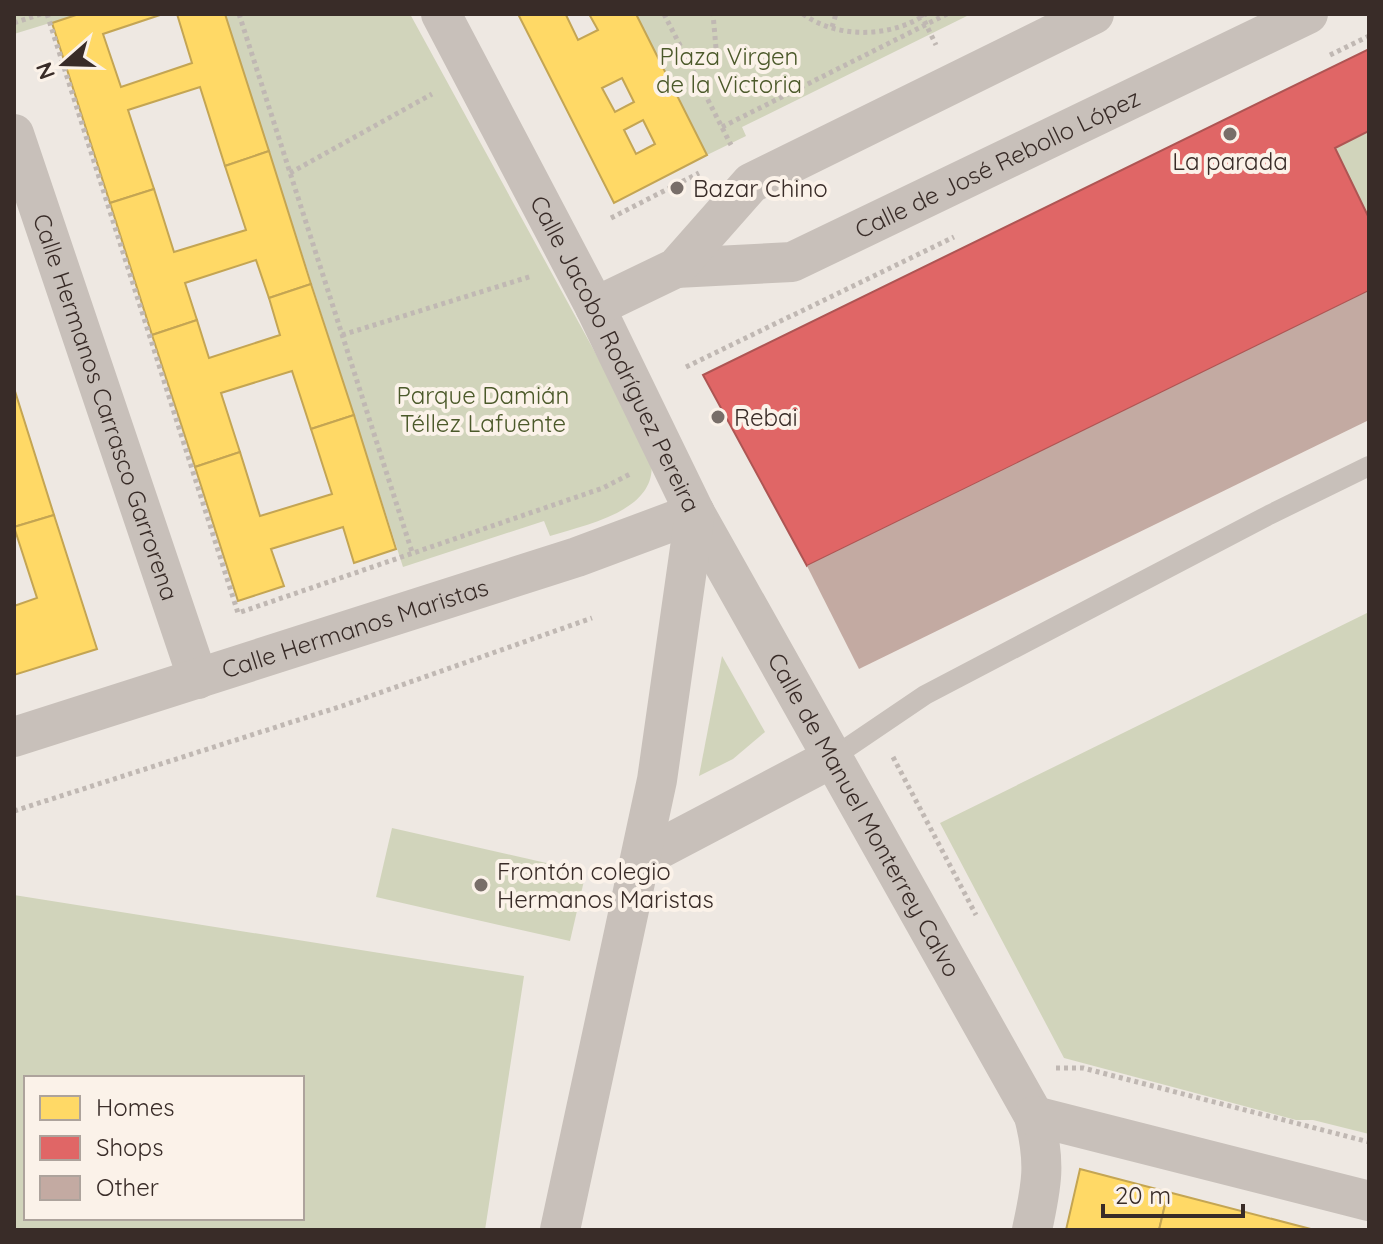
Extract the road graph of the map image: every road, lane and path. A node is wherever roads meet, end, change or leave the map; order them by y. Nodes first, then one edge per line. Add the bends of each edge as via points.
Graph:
1 (44, 14) edge
2 (239, 14) edge
3 (441, 14) edge
4 (664, 14) edge
5 (713, 14) edge
6 (803, 14) edge
7 (836, 14) edge
8 (926, 14) edge
9 (947, 14) edge
10 (1094, 14) edge
11 (1308, 14) edge
12 (14, 23) edge
13 (832, 27) junction
14 (691, 67) junction
15 (435, 92) dead end
16 (722, 127) junction
17 (14, 134) edge
18 (290, 173) junction
19 (740, 179) junction
20 (611, 218) dead end
21 (759, 264) junction
22 (676, 268) junction
23 (533, 276) dead end
24 (595, 307) junction
25 (342, 335) junction
26 (1369, 466) edge
27 (637, 470) dead end
28 (695, 513) junction
29 (412, 552) junction
30 (592, 618) dead end
31 (198, 679) junction
32 (877, 728) junction
33 (14, 737) edge
34 (832, 758) junction
35 (14, 811) edge
36 (642, 858) junction
37 (981, 924) dead end
38 (1054, 1068) dead end
39 (1034, 1116) junction
40 (1369, 1142) edge
41 (1369, 1201) edge
42 (560, 1230) edge
43 (1032, 1230) edge

1 - 12 path
1 - 29 path via 238,613
2 - 18 path
3 - 24 street, Calle Jacobo Rodríguez Pereira
4 - 14 path
5 - 14 path via 716,48
6 - 13 path
7 - 13 path
8 - 13 path via 888,31
9 - 16 path
10 - 19 street, Calle de José Rebollo López
11 - 21 street, Calle de José Rebollo López via 792,262
14 - 16 path
15 - 18 path
16 - 19 path
17 - 31 street, Calle Hermanos Carrasco Garrorena
18 - 25 path
19 - 20 path
19 - 21 street
19 - 22 street, Calle de José Rebollo López
21 - 22 street, Calle de José Rebollo López
22 - 24 street, Calle de José Rebollo López
23 - 25 path
24 - 28 street, Calle Jacobo Rodríguez Pereira
25 - 29 path
26 - 32 lane via 925,695
27 - 29 path via 603,488
28 - 31 street, Calle Hermanos Maristas via 577,557
28 - 34 street, Calle de Manuel Monterrey Calvo
28 - 36 street, Calle Jacobo Rodríguez Pereira
30 - 35 path via 342,706
31 - 33 street, Calle Hermanos Maristas
32 - 34 lane
32 - 37 path
34 - 36 street
34 - 39 street, Calle de Manuel Monterrey Calvo
36 - 42 street, Calle Jacobo Rodríguez Pereira
38 - 40 path via 1083,1068
39 - 41 street
39 - 43 street, Calle de Manuel Monterrey Calvo via 1043,1181

